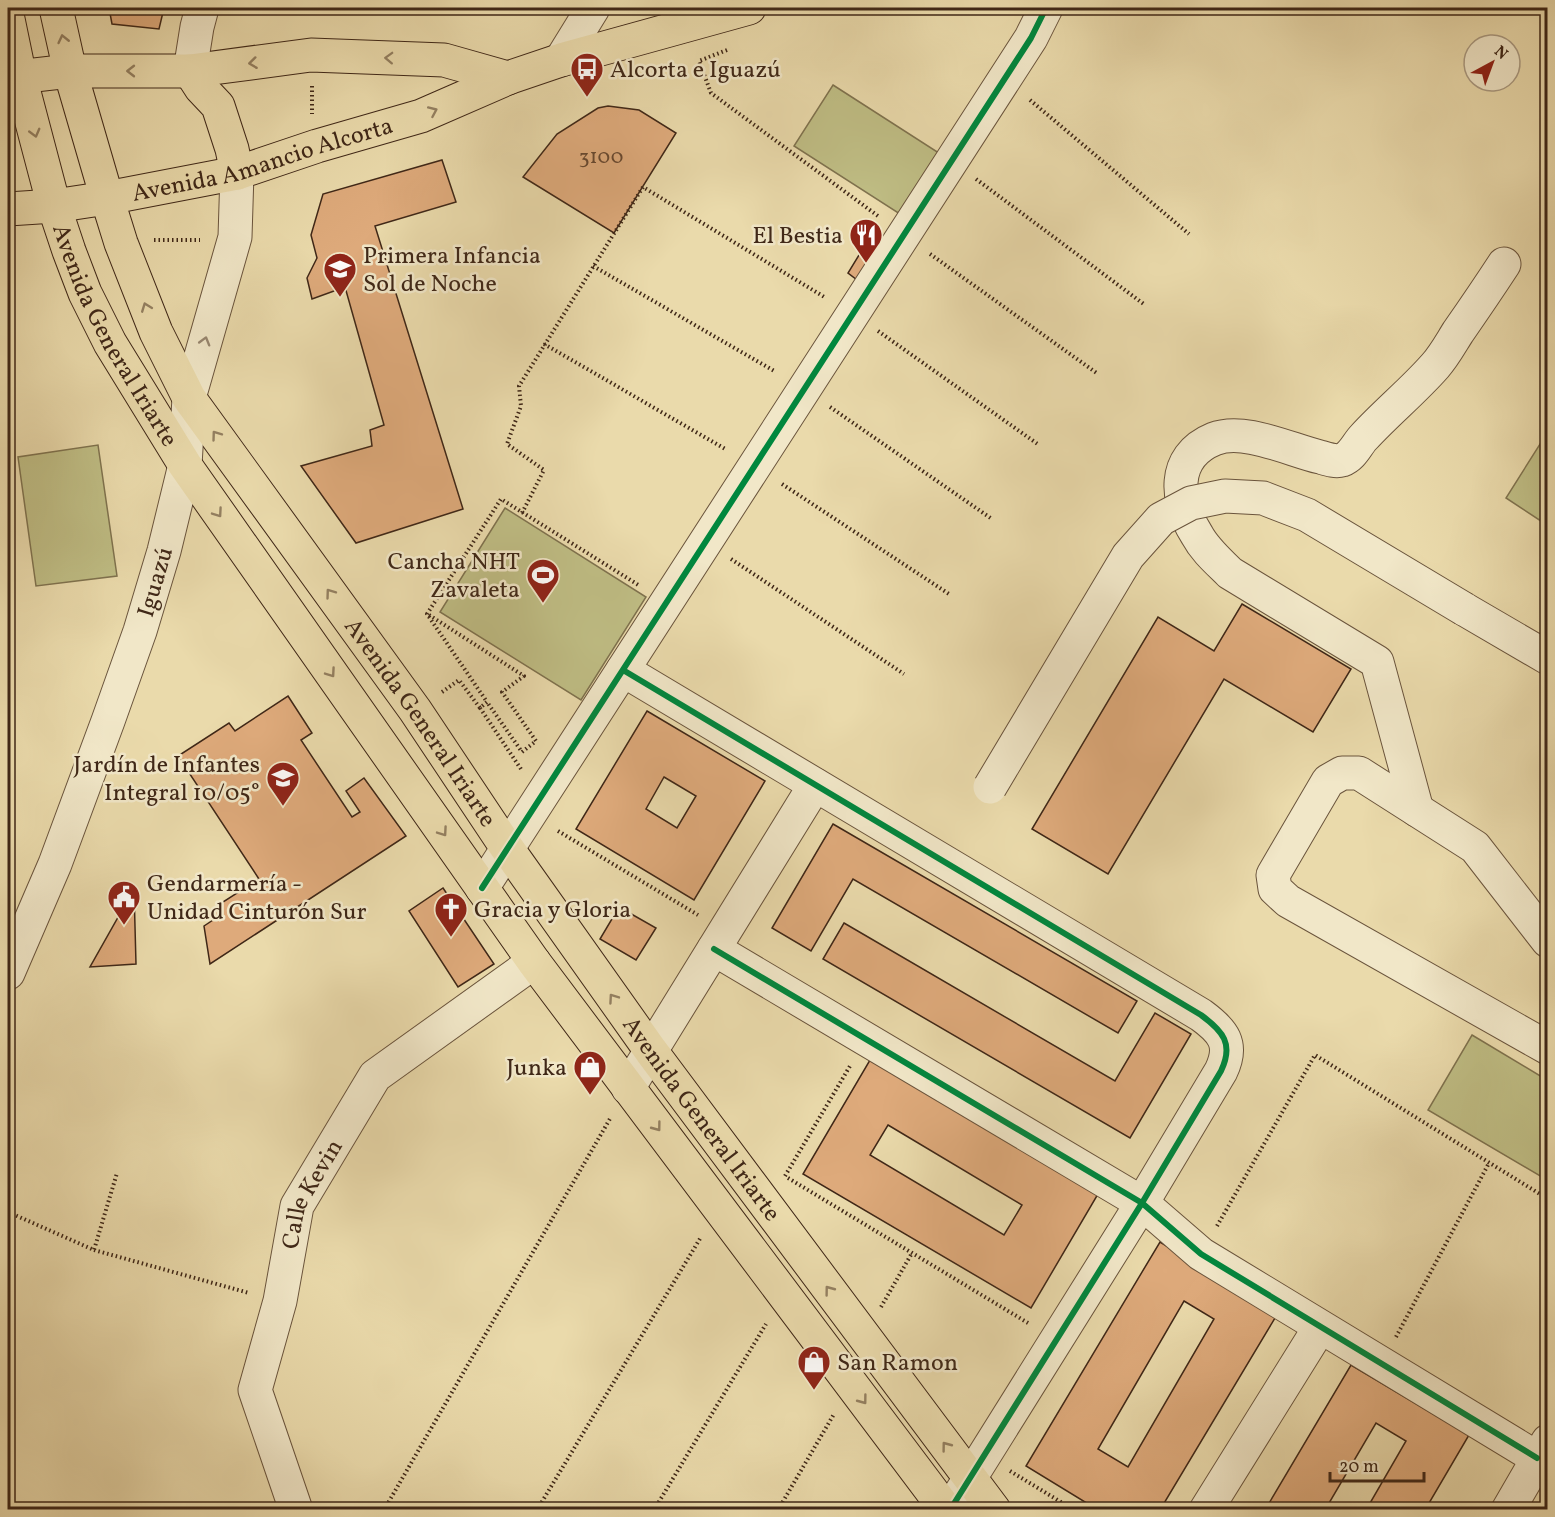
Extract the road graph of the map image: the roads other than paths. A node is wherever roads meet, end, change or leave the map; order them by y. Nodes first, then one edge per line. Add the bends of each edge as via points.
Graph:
1 (56, 8) edge
2 (202, 8) edge
3 (593, 8) edge
4 (1046, 8) edge
5 (741, 10) edge
6 (8, 19) edge
7 (561, 60) junction
8 (70, 71) junction
9 (190, 71) junction
10 (14, 77) edge
11 (508, 78) junction
12 (237, 173) junction
13 (106, 198) junction
14 (54, 206) junction
15 (8, 209) edge
16 (1504, 264) dead end
17 (189, 398) junction
18 (185, 465) junction
19 (1548, 658) edge
20 (622, 670) junction
21 (815, 785) junction
22 (990, 787) dead end
23 (1417, 810) junction
24 (507, 848) junction
25 (482, 888) junction
26 (719, 940) junction
27 (1548, 941) edge
28 (534, 962) junction
29 (8, 973) edge
30 (1548, 1048) edge
31 (651, 1051) junction
32 (628, 1088) junction
33 (1142, 1203) junction
34 (1320, 1327) junction
35 (1543, 1450) edge
36 (977, 1466) junction
37 (296, 1509) edge
38 (948, 1509) edge
39 (994, 1509) edge
40 (1206, 1509) edge
41 (1508, 1509) edge

8 -> 1 main road, Avenida General Iriarte
2 - 9 street
3 - 7 street
4 - 20 street via 1031,38
5 - 7 main road, Avenida Amancio Alcorta
6 - 10 main road, Avenida General Iriarte
7 - 11 main road, Avenida Amancio Alcorta
9 -> 8 main road
8 - 10 main road
8 - 13 main road, Avenida General Iriarte
11 -> 9 main road via 444,60 311,55
9 - 12 main road via 218,106
10 -> 14 main road, Avenida General Iriarte
12 -> 11 main road, Avenida Amancio Alcorta via 421,116
12 - 13 main road, Avenida Amancio Alcorta
17 -> 12 street, Iguazú via 235,237
13 - 14 main road, Avenida Amancio Alcorta
17 -> 13 main road, Avenida General Iriarte via 156,332
14 - 15 main road, Avenida Amancio Alcorta
14 - 18 main road, Avenida General Iriarte via 85,293 110,343
16 - 23 street via 1437,364 1350,455 1333,460 1264,440 1230,436 1205,443 1188,460 1180,476 1183,505 1197,537 1230,573 1377,662
17 - 18 street, Iguazú
24 -> 17 main road, Avenida General Iriarte via 415,711
18 -> 25 main road, Avenida General Iriarte
18 - 29 street, Iguazú via 164,551 130,661 55,864
19 - 22 street, bridge via 1307,515 1263,498 1225,496 1191,503 1161,519 1128,556
20 - 21 street
20 - 24 street
21 - 26 street
21 - 33 street via 1215,1025 1226,1044 1225,1061
23 - 27 street via 1475,847
23 - 30 street via 1359,773 1342,773 1328,781 1273,874 1275,889 1288,901
24 - 25 street
31 -> 24 main road, Avenida General Iriarte
25 - 28 main road, Avenida General Iriarte
26 - 31 street
26 - 33 street via 866,1040
28 - 32 main road, Avenida General Iriarte
28 - 37 street, Calle Kevin via 375,1076 297,1206 280,1301 255,1390
31 - 32 street
36 -> 31 main road, Avenida General Iriarte via 864,1336
32 -> 38 main road, Avenida General Iriarte
33 - 34 street via 1201,1254
33 - 36 street
34 - 35 street
34 - 40 street
35 - 41 street
36 - 38 street
36 - 39 main road, Avenida General Iriarte

